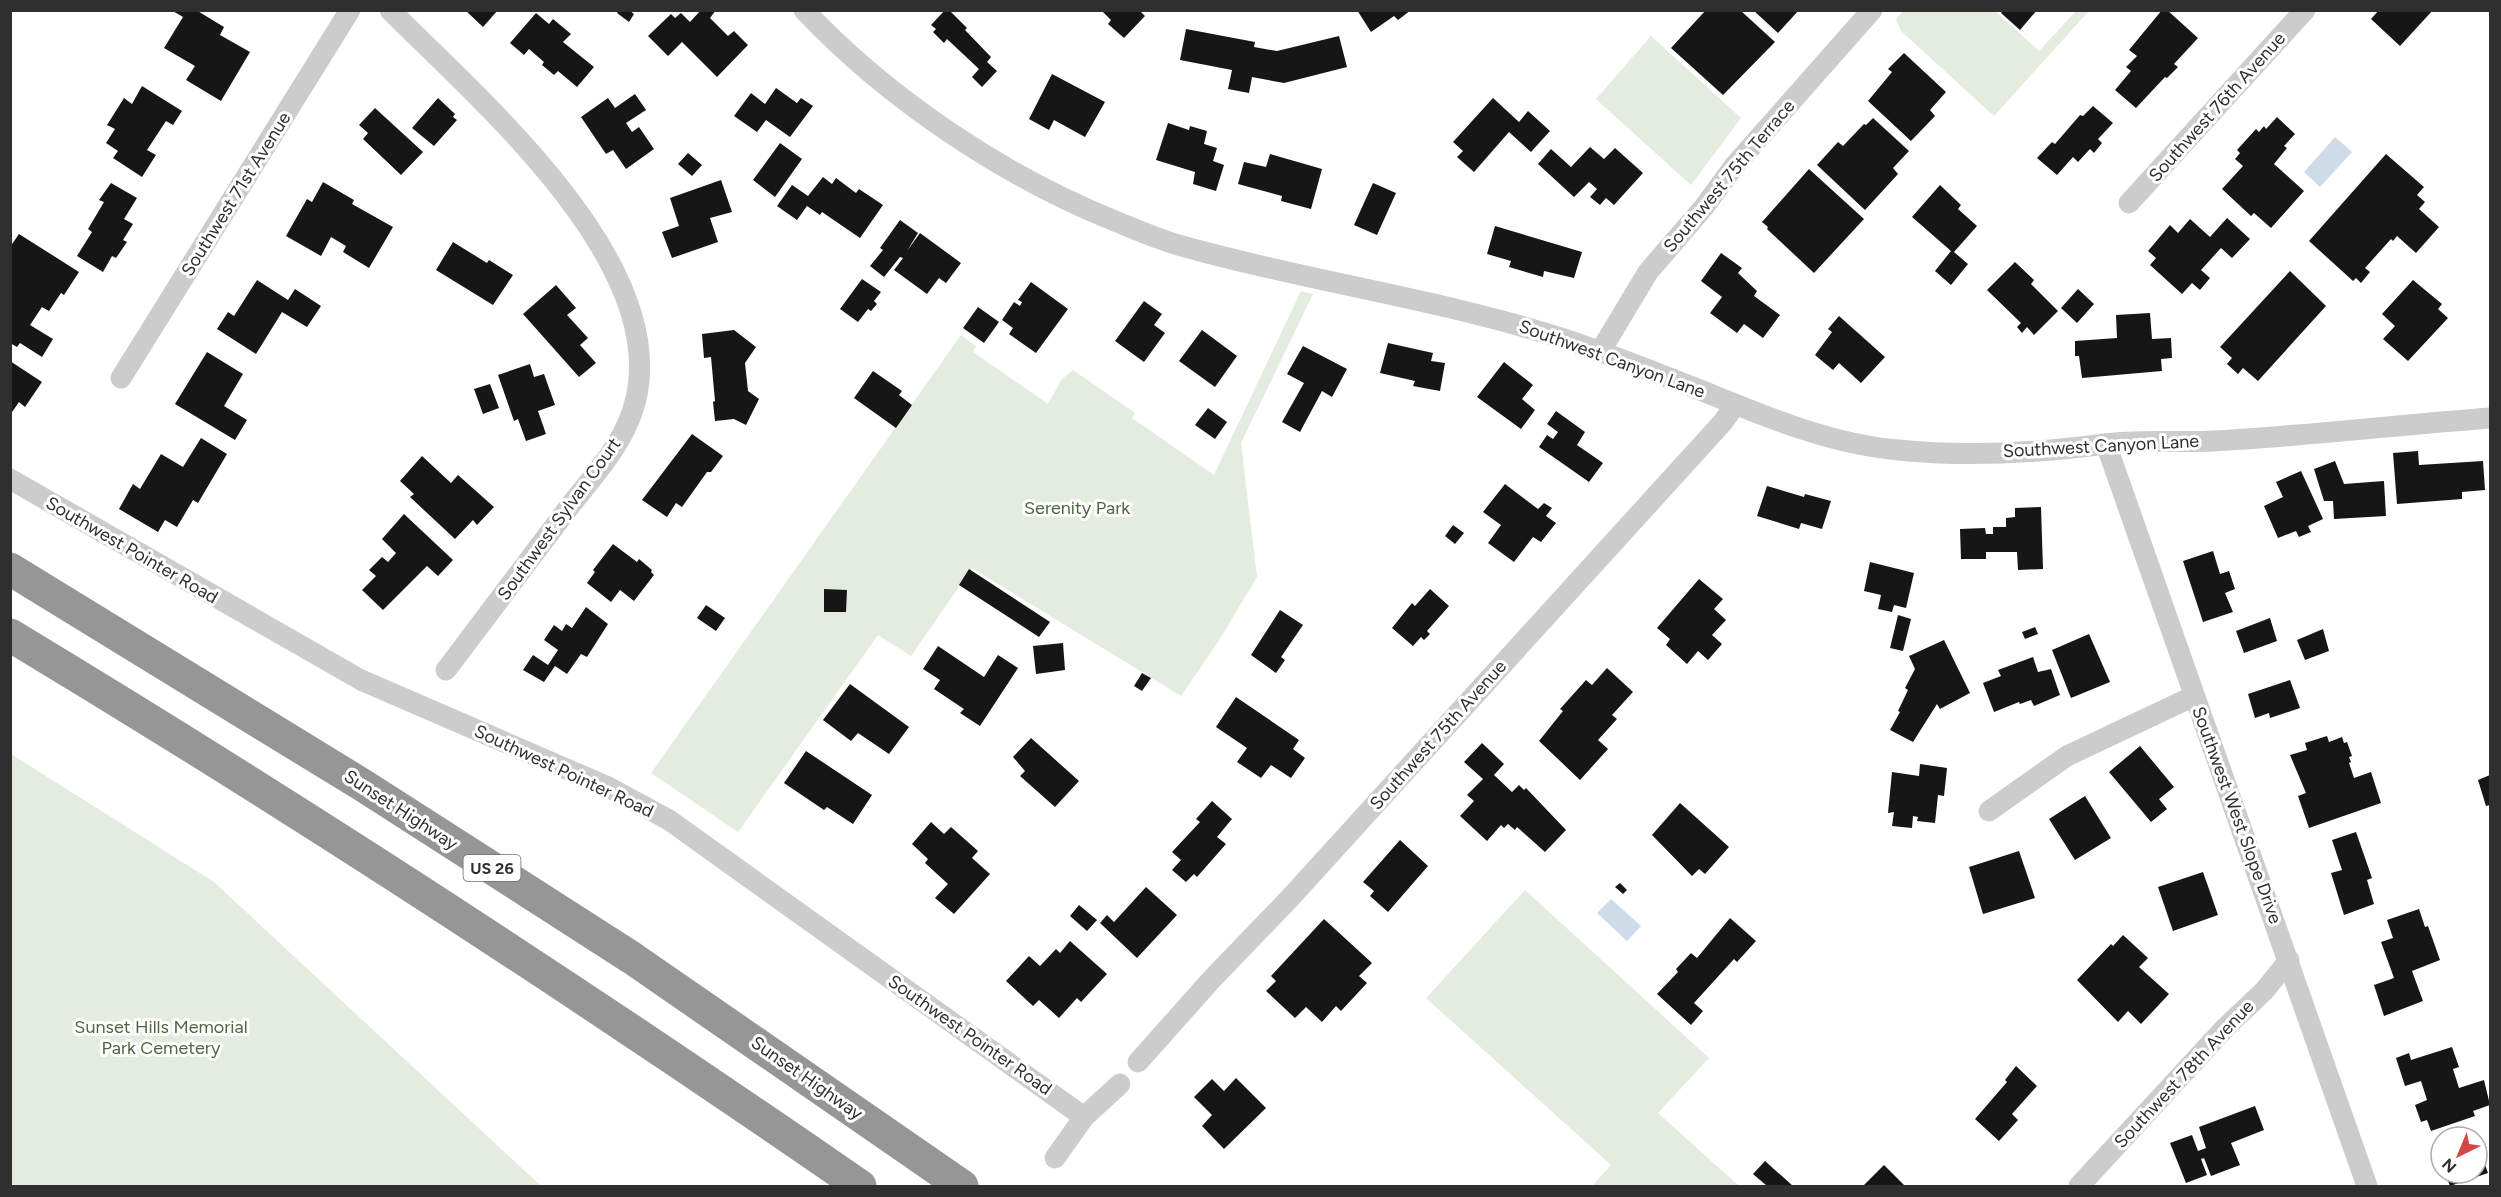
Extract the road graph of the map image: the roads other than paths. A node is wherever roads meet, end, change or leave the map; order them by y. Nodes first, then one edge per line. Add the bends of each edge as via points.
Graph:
1 (351, 10) edge
2 (390, 10) edge
3 (804, 10) edge
4 (1872, 10) edge
5 (2305, 10) edge
6 (2129, 203) dead end
7 (1600, 352) junction
8 (121, 378) dead end
9 (1735, 405) junction
10 (2490, 418) edge
11 (2106, 444) junction
12 (10, 479) edge
13 (10, 569) edge
14 (10, 635) edge
15 (446, 670) dead end
16 (2194, 696) junction
17 (1989, 811) dead end
18 (2289, 960) junction
19 (1138, 1062) dead end
20 (1120, 1084) dead end
21 (1084, 1116) junction
22 (1055, 1158) dead end
23 (860, 1186) edge
24 (962, 1186) edge
25 (2079, 1186) edge
26 (2367, 1186) edge

1 - 8 street, Southwest 71st Avenue
2 - 15 street, Southwest Sylvan Court via 525,145 602,246 628,306 640,373 626,427
3 - 7 street, Southwest Canyon Lane via 843,48 937,122 1024,177 1085,209 1177,245 1500,319
4 - 7 street, Southwest 75th Terrace via 1648,272
5 - 6 street, Southwest 76th Avenue
7 - 9 street, Southwest Canyon Lane
9 - 11 street, Southwest Canyon Lane via 1781,424 1892,450 2004,452
9 - 19 street, Southwest 75th Avenue
10 - 11 street, Southwest Canyon Lane via 2213,441
11 - 16 street, Southwest West Slope Drive
12 - 21 street, Southwest Pointer Road via 361,680 608,787 659,814
13 - 24 highway, Sunset Highway / US 26 via 364,786 632,958
14 - 23 highway via 343,841
16 - 17 street via 2067,756
16 - 18 street, Southwest West Slope Drive
18 - 25 street, Southwest 78th Avenue
18 - 26 street, Southwest West Slope Drive
20 - 21 street
21 - 22 street

